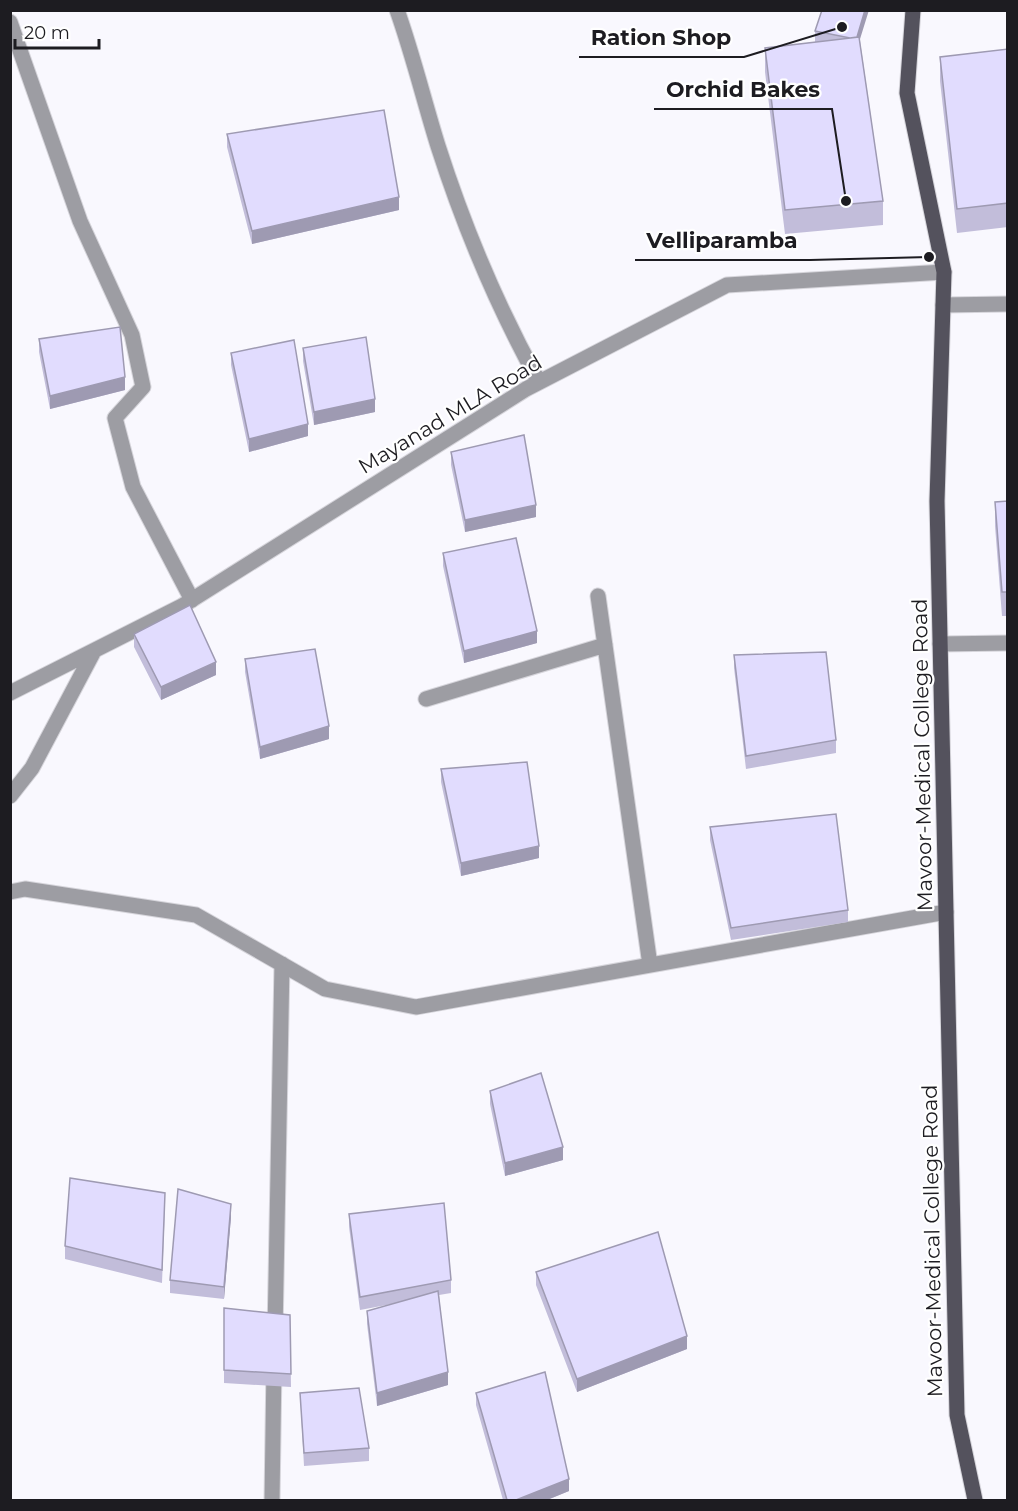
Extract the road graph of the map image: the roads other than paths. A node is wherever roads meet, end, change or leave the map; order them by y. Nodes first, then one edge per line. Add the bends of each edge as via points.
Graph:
1 (397, 10) edge
2 (913, 10) edge
3 (10, 22) edge
4 (944, 272) junction
5 (1008, 304) edge
6 (942, 305) junction
7 (539, 382) junction
8 (598, 596) dead end
9 (192, 600) junction
10 (1008, 643) edge
11 (940, 644) junction
12 (605, 645) junction
13 (94, 651) junction
14 (10, 693) edge
15 (426, 699) dead end
16 (10, 796) edge
17 (10, 892) edge
18 (946, 912) junction
19 (282, 964) junction
20 (650, 965) junction
21 (272, 1500) edge
22 (975, 1500) edge

1 - 7 street via 463,218
2 - 4 main road, Mavoor-Medical College Road via 908,93
3 - 9 street via 80,221 132,335 143,387 115,418 133,487
4 - 6 main road, Mavoor-Medical College Road
4 - 7 street, Mayanad MLA Road via 727,285
5 - 6 street
6 - 11 main road, Mavoor-Medical College Road via 937,501
7 - 9 street, Mayanad MLA Road
8 - 12 street
9 - 13 street, Mayanad MLA Road
10 - 11 street
11 - 18 main road, Mavoor-Medical College Road
12 - 15 street
12 - 20 street
13 - 14 street, Mayanad MLA Road
13 - 16 street via 32,768
17 - 19 street via 25,889 196,915
18 - 20 street
18 - 22 main road, Mavoor-Medical College Road via 957,1415
19 - 20 street via 325,989 416,1007
19 - 21 street

